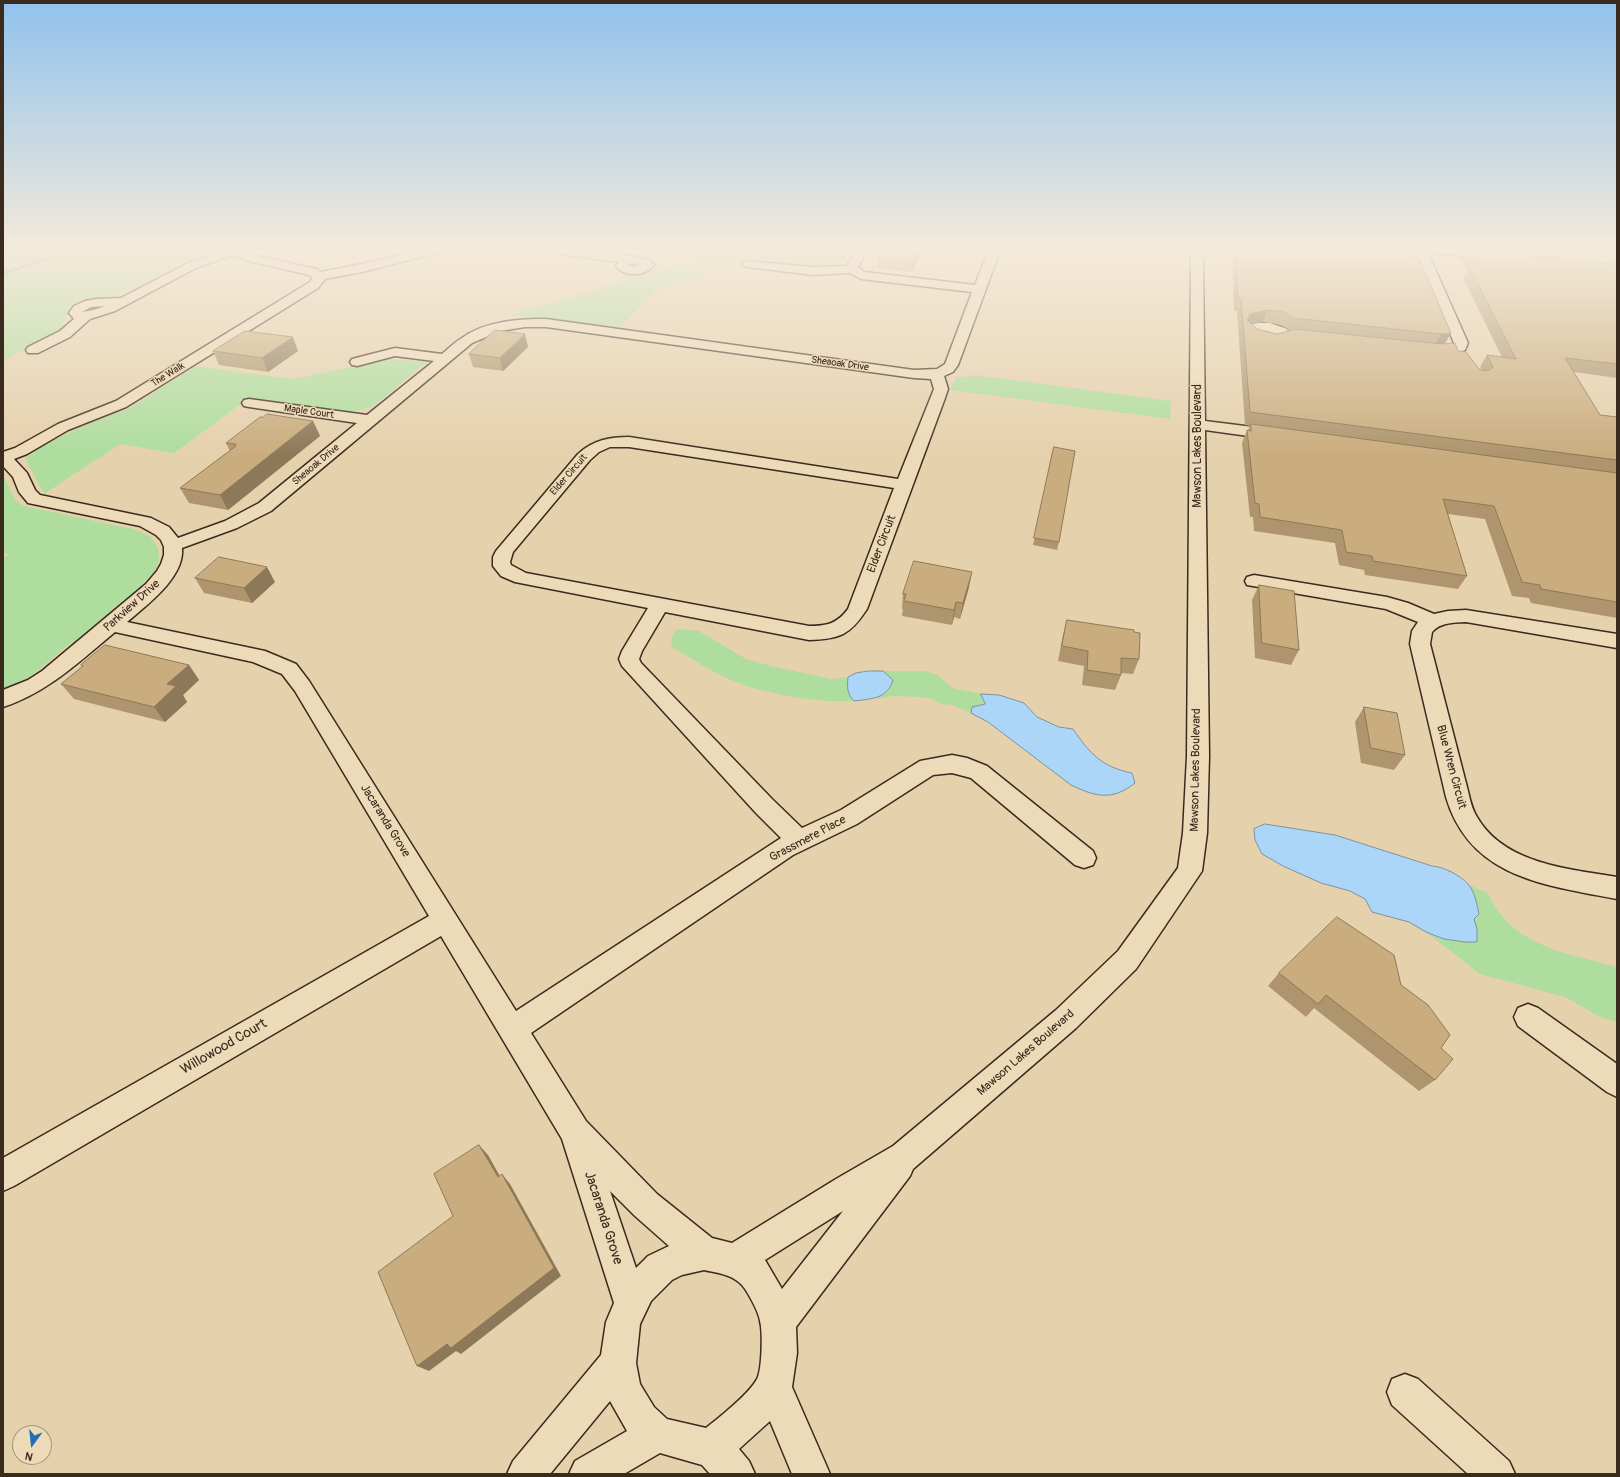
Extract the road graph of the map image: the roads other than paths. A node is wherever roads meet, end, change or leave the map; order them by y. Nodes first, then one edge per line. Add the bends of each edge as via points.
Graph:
1 (84, 317) edge
2 (262, 317) edge
3 (969, 317) edge
4 (1198, 317) edge
5 (1449, 317) edge
6 (1283, 334) edge
7 (1299, 336) edge
8 (1412, 349) edge
9 (33, 350) dead end
10 (445, 358) junction
11 (357, 362) dead end
12 (936, 373) junction
13 (249, 403) dead end
14 (369, 420) junction
15 (1198, 425) junction
16 (1295, 438) edge
17 (4, 458) edge
18 (904, 485) junction
19 (172, 545) junction
20 (1254, 581) dead end
21 (660, 604) junction
22 (1432, 621) junction
23 (110, 625) junction
24 (1617, 641) edge
25 (3, 699) edge
26 (800, 841) junction
27 (1084, 858) dead end
28 (1617, 888) edge
29 (446, 919) junction
30 (1528, 1018) dead end
31 (513, 1029) junction
32 (1617, 1082) edge
33 (575, 1132) junction
34 (904, 1158) junction
35 (3, 1175) edge
36 (719, 1256) junction
37 (632, 1305) junction
38 (778, 1322) junction
39 (618, 1363) junction
40 (774, 1387) junction
41 (1404, 1392) dead end
42 (657, 1434) junction
43 (724, 1461) edge
44 (526, 1474) edge
45 (588, 1474) edge
46 (811, 1474) edge
47 (1496, 1474) edge

1 - 9 street via 65,334
2 - 17 street, The Walk via 121,404 64,427
3 - 12 street via 951,365 946,370
4 - 15 street, Mawson Lakes Boulevard
5 - 8 street via 1460,343 1459,355
6 - 7 street
10 - 11 street via 395,352
10 - 12 street, Sheaoak Drive via 481,332 522,322 554,324 914,374
10 - 14 street, Sheaoak Drive
12 - 18 street, Elder Circuit via 941,389
13 - 14 street, Maple Court
14 - 19 street, Sheaoak Drive via 253,515 227,527
15 - 16 street
15 - 34 street, Mawson Lakes Boulevard via 1197,784 1190,871 1127,960 1066,1019
17 - 19 street via 21,476 27,492 34,499 145,522 158,527
18 - 21 street, Elder Circuit via 857,609 847,624 837,630 809,633
18 - 21 street, Elder Circuit via 629,442 597,446 584,457 505,551 501,558 502,567 522,578
19 - 23 street, Parkview Drive via 173,554 162,578
20 - 22 street via 1387,603
21 - 26 street via 632,651 629,659 632,666
22 - 24 street via 1466,616
22 - 28 street, Blue Wren Circuit via 1422,632 1420,644 1462,813 1474,833 1492,849 1521,866
23 - 25 street, Parkview Drive via 49,676
23 - 29 street, Jacaranda Grove via 258,656 289,669
26 - 27 street, Grassmere Place via 850,817 928,767 952,764 979,772
26 - 31 street, Grassmere Place via 784,848
29 - 31 street, Jacaranda Grove
29 - 35 street, Willowood Court
30 - 32 street
31 - 33 street, Jacaranda Grove
33 - 36 street, Jacaranda Grove via 646,1205
33 - 37 street, Jacaranda Grove
34 - 36 street, Mawson Lakes Boulevard
34 - 38 street, Mawson Lakes Boulevard
36 - 37 street, Mawson Lakes Boulevard via 677,1259 660,1268 639,1289
36 - 38 street, Jacaranda Grove via 753,1272 772,1304
37 - 39 street, Mawson Lakes Boulevard via 623,1322
38 - 40 street, Jacaranda Grove via 779,1353
39 - 42 street, Mawson Lakes Boulevard via 623,1390 641,1420
39 - 44 street
40 - 43 street via 754,1411
40 - 46 street
41 - 47 street
42 - 43 street via 690,1444
42 - 45 street

